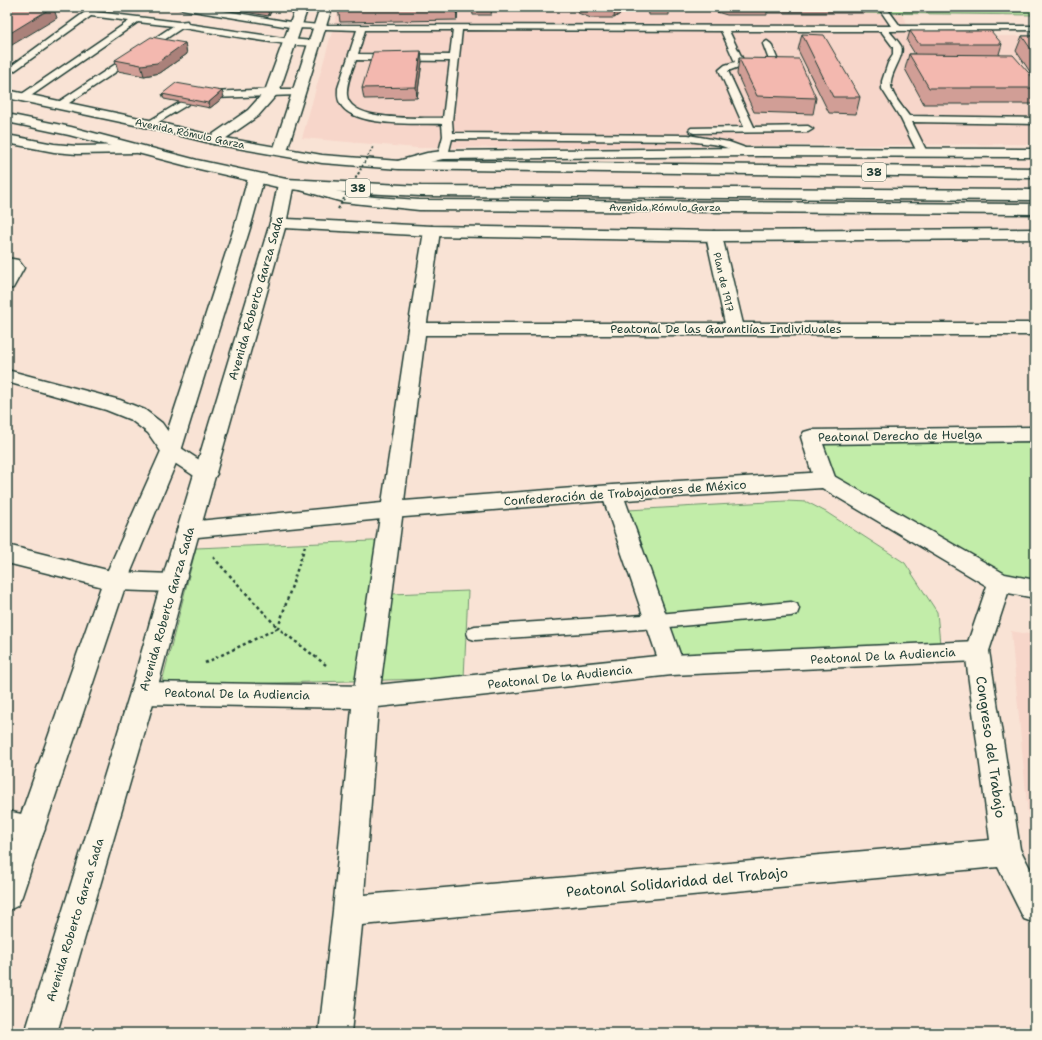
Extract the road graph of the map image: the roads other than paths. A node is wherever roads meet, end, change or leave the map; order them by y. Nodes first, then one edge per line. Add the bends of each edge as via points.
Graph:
1 (97, 7) edge
2 (181, 7) edge
3 (302, 7) edge
4 (326, 7) edge
5 (882, 7) edge
6 (202, 11) junction
7 (88, 13) junction
8 (137, 19) junction
9 (181, 25) junction
10 (296, 26) junction
11 (319, 27) junction
12 (362, 27) junction
13 (458, 27) junction
14 (883, 28) junction
15 (897, 28) junction
16 (1035, 28) edge
17 (724, 29) junction
18 (290, 42) junction
19 (313, 44) junction
20 (767, 44) dead end
21 (352, 57) junction
22 (455, 58) junction
23 (740, 63) junction
24 (7, 73) edge
25 (272, 92) junction
26 (298, 92) junction
27 (7, 94) edge
28 (214, 95) edge
29 (22, 98) junction
30 (184, 103) edge
31 (60, 105) junction
32 (7, 118) edge
33 (906, 119) junction
34 (448, 121) junction
35 (1035, 121) edge
36 (149, 124) junction
37 (750, 129) junction
38 (808, 129) dead end
39 (448, 136) junction
40 (7, 138) edge
41 (667, 138) junction
42 (214, 140) junction
43 (136, 149) junction
44 (280, 151) junction
45 (747, 152) junction
46 (1035, 153) edge
47 (923, 154) junction
48 (443, 155) junction
49 (399, 165) junction
50 (1035, 173) edge
51 (256, 178) junction
52 (292, 184) junction
53 (1035, 196) edge
54 (1035, 209) edge
55 (278, 223) junction
56 (432, 231) junction
57 (1035, 234) edge
58 (714, 236) junction
59 (7, 263) edge
60 (7, 284) edge
61 (735, 328) junction
62 (416, 329) junction
63 (1035, 329) edge
64 (7, 376) edge
65 (1035, 434) edge
66 (171, 451) junction
67 (206, 474) junction
68 (825, 480) junction
69 (612, 493) junction
70 (392, 510) junction
71 (188, 530) junction
72 (7, 554) edge
73 (115, 581) junction
74 (1000, 582) junction
75 (173, 583) junction
76 (1035, 589) edge
77 (790, 609) dead end
78 (658, 621) junction
79 (475, 633) dead end
80 (977, 651) junction
81 (672, 665) junction
82 (143, 693) junction
83 (366, 697) junction
84 (19, 827) edge
85 (1006, 852) junction
86 (7, 896) edge
87 (1035, 908) edge
88 (348, 911) junction
89 (41, 1033) edge
90 (335, 1033) edge

1 - 7 lane
2 - 6 lane
3 - 10 street
4 - 11 street
5 - 15 lane
6 - 9 lane
6 - 10 lane
7 - 8 lane
7 - 24 lane
8 - 9 lane
8 - 29 lane
9 - 18 lane
9 - 31 lane
10 - 11 lane
10 - 18 street
11 - 12 lane
11 - 19 street
12 - 13 lane
12 - 21 lane
13 - 17 lane
13 - 22 lane
14 - 15 lane
14 - 17 lane
14 - 33 lane via 897,48 897,55 886,81 887,89
15 - 16 lane
17 - 23 lane
18 - 19 lane
18 - 25 street
19 - 26 street
20 - 23 lane via 775,63
21 - 22 lane
21 - 34 lane via 344,82 343,103 347,109 372,118
22 - 34 lane
23 - 37 lane via 727,66 723,70
25 - 26 lane
25 - 28 lane
25 - 42 street via 255,112
26 - 44 street
27 - 29 street, Avenida Rómulo Garza / 38
29 - 31 street, Avenida Rómulo Garza / 38
30 - 36 lane
31 - 36 street, Avenida Rómulo Garza / 38
32 - 43 street, Avenida Rómulo Garza / 38 via 71,131
33 - 35 lane
33 - 47 lane
34 - 39 lane
36 - 42 street, Avenida Rómulo Garza / 38
37 - 38 lane
37 - 41 lane via 665,132
39 - 41 lane
39 - 48 lane
40 - 43 street, Avenida Rómulo Garza via 77,150
41 - 45 lane via 709,140 732,145
42 - 44 street, Avenida Rómulo Garza / 38
43 - 51 street, Avenida Rómulo Garza / 38
44 - 49 street, Avenida Rómulo Garza / 38 via 322,159
45 - 47 street, Avenida Rómulo Garza
45 - 48 street, Avenida Rómulo Garza
46 - 47 street, Avenida Rómulo Garza
48 - 49 street, Avenida Rómulo Garza
49 - 50 street, Avenida Rómulo Garza / 38
51 - 52 street, Avenida Rómulo Garza / 38
51 - 66 street
52 - 53 street, Avenida Rómulo Garza / 38 via 421,191
52 - 54 street, Avenida Rómulo Garza via 352,200 419,206
52 - 55 street, Avenida Roberto Garza Sada
55 - 56 street
55 - 67 street, Avenida Roberto Garza Sada
56 - 58 street
56 - 62 street
57 - 58 street
58 - 61 street, Plan de 1917
59 - 60 street via 16,268
61 - 62 street, Peatonal De las Garantiías Individuales
61 - 63 street, Peatonal De las Garantiías Individuales
62 - 70 street
64 - 66 street via 113,405 138,415 155,428
65 - 68 street, Peatonal Derecho de Huelga via 811,437
66 - 67 street
66 - 73 street
67 - 71 street, Avenida Roberto Garza Sada
68 - 69 street, Confederación de Trabajadores de México
68 - 74 street
69 - 70 street, Confederación de Trabajadores de México
69 - 78 street
70 - 71 street, Confederación de Trabajadores de México
70 - 83 street
71 - 75 street, Avenida Roberto Garza Sada
72 - 73 street
73 - 75 street
73 - 84 street
74 - 76 street
74 - 80 street, Congreso del Trabajo
75 - 82 street, Avenida Roberto Garza Sada
77 - 78 lane
78 - 79 lane
78 - 81 street
80 - 81 street, Peatonal De la Audiencia
80 - 85 street, Congreso del Trabajo
81 - 83 street, Peatonal De la Audiencia
82 - 83 street, Peatonal De la Audiencia
82 - 89 street, Avenida Roberto Garza Sada
83 - 88 street
84 - 86 street
85 - 87 street, Congreso del Trabajo
85 - 88 street, Peatonal Solidaridad del Trabajo
88 - 90 street

